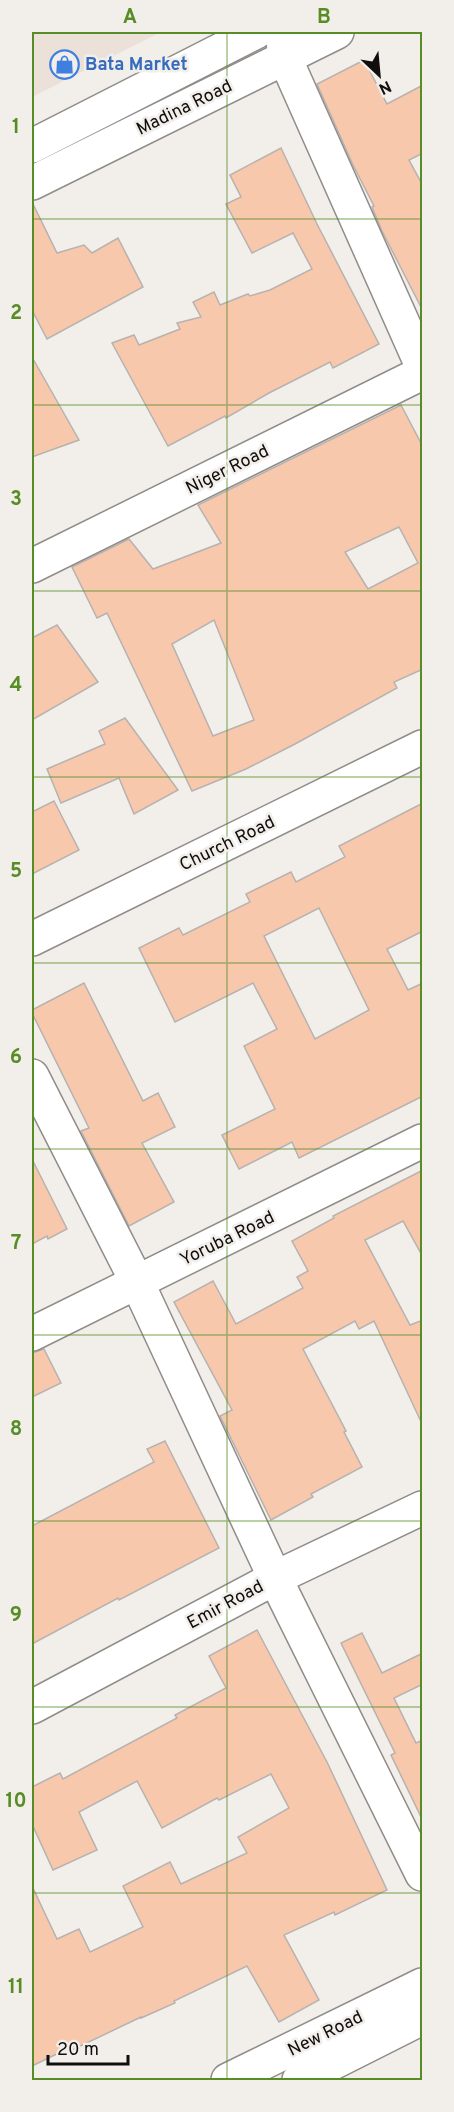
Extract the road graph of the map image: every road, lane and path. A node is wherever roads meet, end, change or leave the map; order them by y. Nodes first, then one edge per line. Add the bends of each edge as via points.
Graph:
1 (256, 32) edge
2 (337, 32) edge
3 (283, 45) edge
4 (32, 146) edge
5 (32, 183) edge
6 (423, 366) edge
7 (423, 373) edge
8 (32, 566) edge
9 (423, 747) edge
10 (32, 939) edge
11 (32, 1076) edge
12 (423, 1142) edge
13 (137, 1282) junction
14 (32, 1334) edge
15 (423, 1508) edge
16 (275, 1578) junction
17 (32, 1707) edge
18 (423, 1874) edge
19 (423, 1984) edge
20 (423, 2018) edge
21 (228, 2080) edge
22 (299, 2080) edge

1 - 4 main road, Madina Road
2 - 3 main road, Madina Road
3 - 5 main road, Madina Road
3 - 6 main road
7 - 8 main road, Niger Road
9 - 10 main road, Church Road
11 - 13 main road
12 - 13 main road, Yoruba Road
13 - 14 main road, Yoruba Road
13 - 16 main road
15 - 16 main road, Emir Road
16 - 17 main road, Emir Road
16 - 18 main road
19 - 21 main road, New Road
20 - 22 main road, New Road

